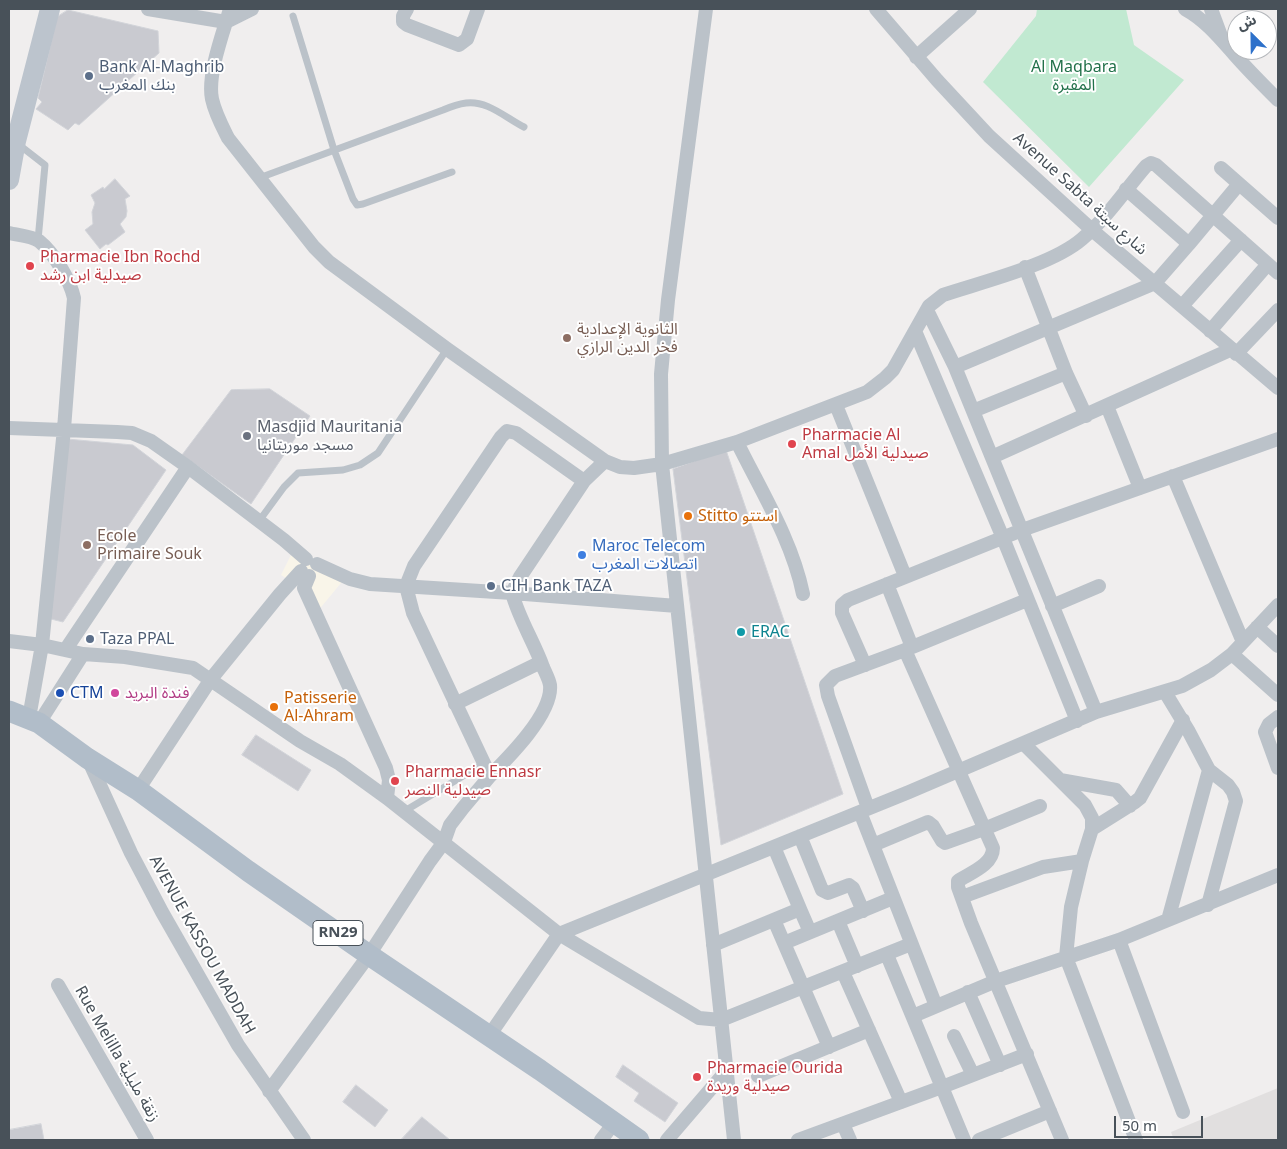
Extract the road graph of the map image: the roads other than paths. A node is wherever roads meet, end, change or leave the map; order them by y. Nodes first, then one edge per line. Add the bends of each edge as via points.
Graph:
1 (50, 9) edge
2 (148, 9) edge
3 (252, 9) edge
4 (406, 9) edge
5 (478, 9) edge
6 (706, 9) edge
7 (876, 9) edge
8 (970, 9) edge
9 (1186, 9) edge
10 (1210, 9) edge
11 (228, 15) edge
12 (293, 16) dead end
13 (1222, 39) junction
14 (916, 57) junction
15 (1278, 100) edge
16 (524, 127) dead end
17 (16, 141) junction
18 (334, 150) junction
19 (1221, 168) dead end
20 (452, 172) dead end
21 (259, 178) junction
22 (9, 180) edge
23 (1239, 184) junction
24 (1126, 189) junction
25 (1213, 216) junction
26 (1278, 218) edge
27 (1092, 230) junction
28 (9, 233) edge
29 (38, 240) junction
30 (1241, 240) junction
31 (1189, 244) junction
32 (1025, 267) junction
33 (1273, 269) edge
34 (1155, 283) junction
35 (1182, 306) junction
36 (927, 310) junction
37 (1278, 310) edge
38 (1049, 328) junction
39 (915, 331) junction
40 (1210, 331) junction
41 (447, 349) junction
42 (1234, 351) junction
43 (955, 367) junction
44 (1066, 373) junction
45 (1276, 381) edge
46 (836, 405) junction
47 (1107, 406) junction
48 (973, 411) junction
49 (1086, 416) junction
50 (9, 428) edge
51 (64, 430) junction
52 (1278, 439) edge
53 (737, 442) junction
54 (992, 457) junction
55 (604, 461) junction
56 (662, 464) junction
57 (188, 467) junction
58 (1173, 476) junction
59 (584, 482) junction
60 (1140, 488) junction
61 (259, 521) junction
62 (1022, 530) junction
63 (1002, 538) junction
64 (308, 567) junction
65 (905, 576) junction
66 (886, 584) junction
67 (406, 586) junction
68 (1099, 586) dead end
69 (512, 593) junction
70 (804, 594) dead end
71 (1027, 600) junction
72 (1278, 605) edge
73 (677, 606) junction
74 (1052, 606) junction
75 (1258, 628) junction
76 (9, 641) edge
77 (1243, 642) junction
78 (42, 645) junction
79 (1278, 646) edge
80 (66, 649) junction
81 (909, 649) junction
82 (83, 654) junction
83 (1232, 654) junction
84 (541, 662) junction
85 (865, 665) junction
86 (211, 679) junction
87 (1165, 692) junction
88 (1278, 695) edge
89 (456, 704) junction
90 (9, 711) edge
91 (1096, 712) junction
92 (1278, 717) edge
93 (1182, 720) junction
94 (34, 721) junction
95 (1077, 721) junction
96 (1024, 744) junction
97 (87, 758) junction
98 (483, 764) junction
99 (1278, 768) edge
100 (1209, 770) junction
101 (958, 771) junction
102 (490, 776) junction
103 (1060, 780) junction
104 (138, 790) junction
105 (387, 798) junction
106 (1040, 806) dead end
107 (1130, 806) junction
108 (864, 810) junction
109 (403, 812) junction
110 (984, 829) junction
111 (1092, 829) junction
112 (800, 836) junction
113 (444, 842) junction
114 (873, 846) junction
115 (774, 847) junction
116 (1082, 861) junction
117 (706, 874) junction
118 (1278, 874) edge
119 (962, 897) junction
120 (893, 898) junction
121 (1208, 905) junction
122 (800, 909) junction
123 (863, 911) junction
124 (774, 920) junction
125 (1168, 920) junction
126 (838, 921) junction
127 (810, 932) junction
128 (560, 934) junction
129 (1119, 940) junction
130 (784, 943) junction
131 (912, 944) junction
132 (713, 945) junction
133 (887, 954) junction
134 (369, 955) junction
135 (1066, 957) junction
136 (858, 966) junction
137 (842, 972) junction
138 (996, 981) junction
139 (58, 985) dead end
140 (803, 986) junction
141 (968, 992) junction
142 (936, 1006) junction
143 (913, 1016) junction
144 (721, 1020) junction
145 (869, 1030) junction
146 (488, 1036) junction
147 (954, 1036) dead end
148 (829, 1046) junction
149 (1027, 1054) junction
150 (1000, 1065) junction
151 (727, 1070) junction
152 (973, 1075) junction
153 (758, 1076) dead end
154 (942, 1087) junction
155 (269, 1091) junction
156 (901, 1102) junction
157 (1050, 1112) junction
158 (1183, 1112) dead end
159 (614, 1123) junction
160 (843, 1124) junction
161 (817, 1137) edge
162 (147, 1140) edge
163 (304, 1140) edge
164 (601, 1140) edge
165 (639, 1140) edge
166 (667, 1140) edge
167 (734, 1140) edge
168 (798, 1140) edge
169 (850, 1140) edge
170 (964, 1140) edge
171 (979, 1140) edge
172 (1062, 1140) edge
173 (1136, 1140) edge

1 - 17 street
2 - 11 street
3 - 11 street
4 - 5 street via 403,22 407,25 459,45 467,40
6 - 56 street via 662,355
7 - 14 street, Avenue Sabta شارع سبتة
8 - 14 street
9 - 13 street
10 - 13 street
11 - 21 street via 212,77 212,98 228,138
12 - 18 lane
13 - 15 street
14 - 27 street, Avenue Sabta شارع سبتة via 989,136
16 - 18 lane via 479,103 466,103
17 - 22 street
17 - 29 lane via 45,165
18 - 20 lane via 357,205
18 - 21 lane
19 - 23 street
21 - 41 street via 329,262
23 - 25 street
23 - 26 street
24 - 25 street via 1146,166 1153,164
24 - 27 street
24 - 31 street
25 - 30 street
25 - 31 street
27 - 32 street via 1072,246
27 - 34 street, Avenue Sabta شارع سبتة
28 - 29 street
29 - 51 street via 71,284 74,298
30 - 33 street
30 - 35 street
31 - 34 street
32 - 36 street via 943,295
32 - 38 street
33 - 40 street
34 - 35 street, Avenue Sabta شارع سبتة
34 - 38 street
35 - 40 street, Avenue Sabta شارع سبتة
36 - 39 street
36 - 43 street
37 - 42 street
38 - 43 street
38 - 44 street
39 - 46 street via 886,378 867,392
39 - 63 street
40 - 42 street, Avenue Sabta شارع سبتة
41 - 55 street
41 - 61 lane via 378,453 360,465 343,470 298,473
42 - 45 street, Avenue Sabta شارع سبتة
42 - 47 street
43 - 48 street
44 - 48 street
44 - 49 street
46 - 53 street
46 - 65 street
47 - 49 street
47 - 60 street
48 - 54 street
49 - 54 street
50 - 51 street
51 - 57 street via 132,434 151,441
51 - 78 street
52 - 58 street
53 - 56 street
53 - 70 street via 787,542
54 - 62 street
55 - 56 street via 634,468
55 - 59 street
56 - 73 street
57 - 61 street
57 - 80 street
58 - 60 street
58 - 77 street
59 - 67 street via 516,433 508,431 439,526 414,566
59 - 69 street
60 - 62 street
61 - 64 street
62 - 63 street
62 - 74 street
63 - 65 street
63 - 71 street
64 - 67 street via 370,584
64 - 86 street via 280,594
64 - 105 street via 304,588 386,768 389,780
65 - 66 street
66 - 81 street
66 - 85 street via 842,605 842,613
67 - 69 street
67 - 89 street via 413,613
68 - 74 street
69 - 73 street
69 - 84 street
71 - 81 street
71 - 95 street
72 - 75 street
73 - 117 street
74 - 91 street
75 - 77 street
75 - 79 street
76 - 78 street
77 - 83 street
78 - 80 street
78 - 94 street
80 - 82 street
81 - 85 street
81 - 101 street
82 - 86 street via 193,668
82 - 94 street
83 - 87 street via 1195,680
83 - 88 street
84 - 89 street
84 - 102 street via 550,685 544,711
85 - 108 street via 834,676 826,685
86 - 104 street
86 - 105 street
87 - 91 street
87 - 93 street
89 - 98 street
90 - 94 main road, RN29
91 - 95 street
92 - 99 street via 1265,732
93 - 100 street
93 - 107 street via 1140,798
94 - 97 main road, RN29
95 - 96 street
96 - 101 street
96 - 103 street
97 - 104 main road, RN29
97 - 155 street, AVENUE KASSOU MADDAH via 162,912 238,1045
98 - 102 street
98 - 109 lane
100 - 121 street via 1228,785 1236,801
100 - 125 street
101 - 108 street
101 - 110 street
102 - 113 street via 450,825
103 - 107 street via 1116,790
103 - 111 street via 1085,805 1092,818
104 - 134 main road, RN29
105 - 109 street
106 - 110 street
107 - 111 street
108 - 112 street
108 - 114 street
109 - 113 street
110 - 114 street via 943,842 928,822
110 - 119 street via 992,853 978,870 958,881
111 - 116 street
112 - 115 street
112 - 123 street via 822,890 828,893 849,885
113 - 128 street
113 - 134 street
114 - 120 street
115 - 117 street
115 - 122 street
116 - 119 street via 1043,868
116 - 135 street
117 - 128 street
117 - 132 street
118 - 121 street
119 - 138 street
120 - 123 street
120 - 131 street
121 - 125 street
122 - 124 street
122 - 127 street
123 - 126 street
124 - 130 street
124 - 132 street
125 - 129 street
126 - 127 street
126 - 136 street
127 - 130 street
128 - 144 street via 693,1015 705,1020
128 - 146 street
129 - 135 street
129 - 158 street
130 - 140 street
131 - 133 street
131 - 142 street
132 - 144 street
133 - 136 street
133 - 143 street
134 - 146 main road, RN29
134 - 155 street
135 - 138 street
135 - 173 street
136 - 137 street
137 - 140 street
137 - 145 street
138 - 141 street
138 - 149 street
139 - 162 street, Rue Melilla زنقة مليلية
140 - 144 street
140 - 148 street
141 - 142 street
141 - 150 street
142 - 143 street
143 - 154 street
144 - 151 street
145 - 148 street
145 - 156 street
146 - 159 main road, RN29
147 - 152 street
148 - 153 street
149 - 150 street
149 - 157 street
150 - 152 street
151 - 166 street
151 - 167 street
152 - 154 street
154 - 156 street
154 - 170 street
155 - 163 street, AVENUE KASSOU MADDAH
156 - 160 street
157 - 171 street
157 - 172 street
159 - 164 street
159 - 165 main road, RN29
160 - 161 street
160 - 169 street
161 - 168 street

